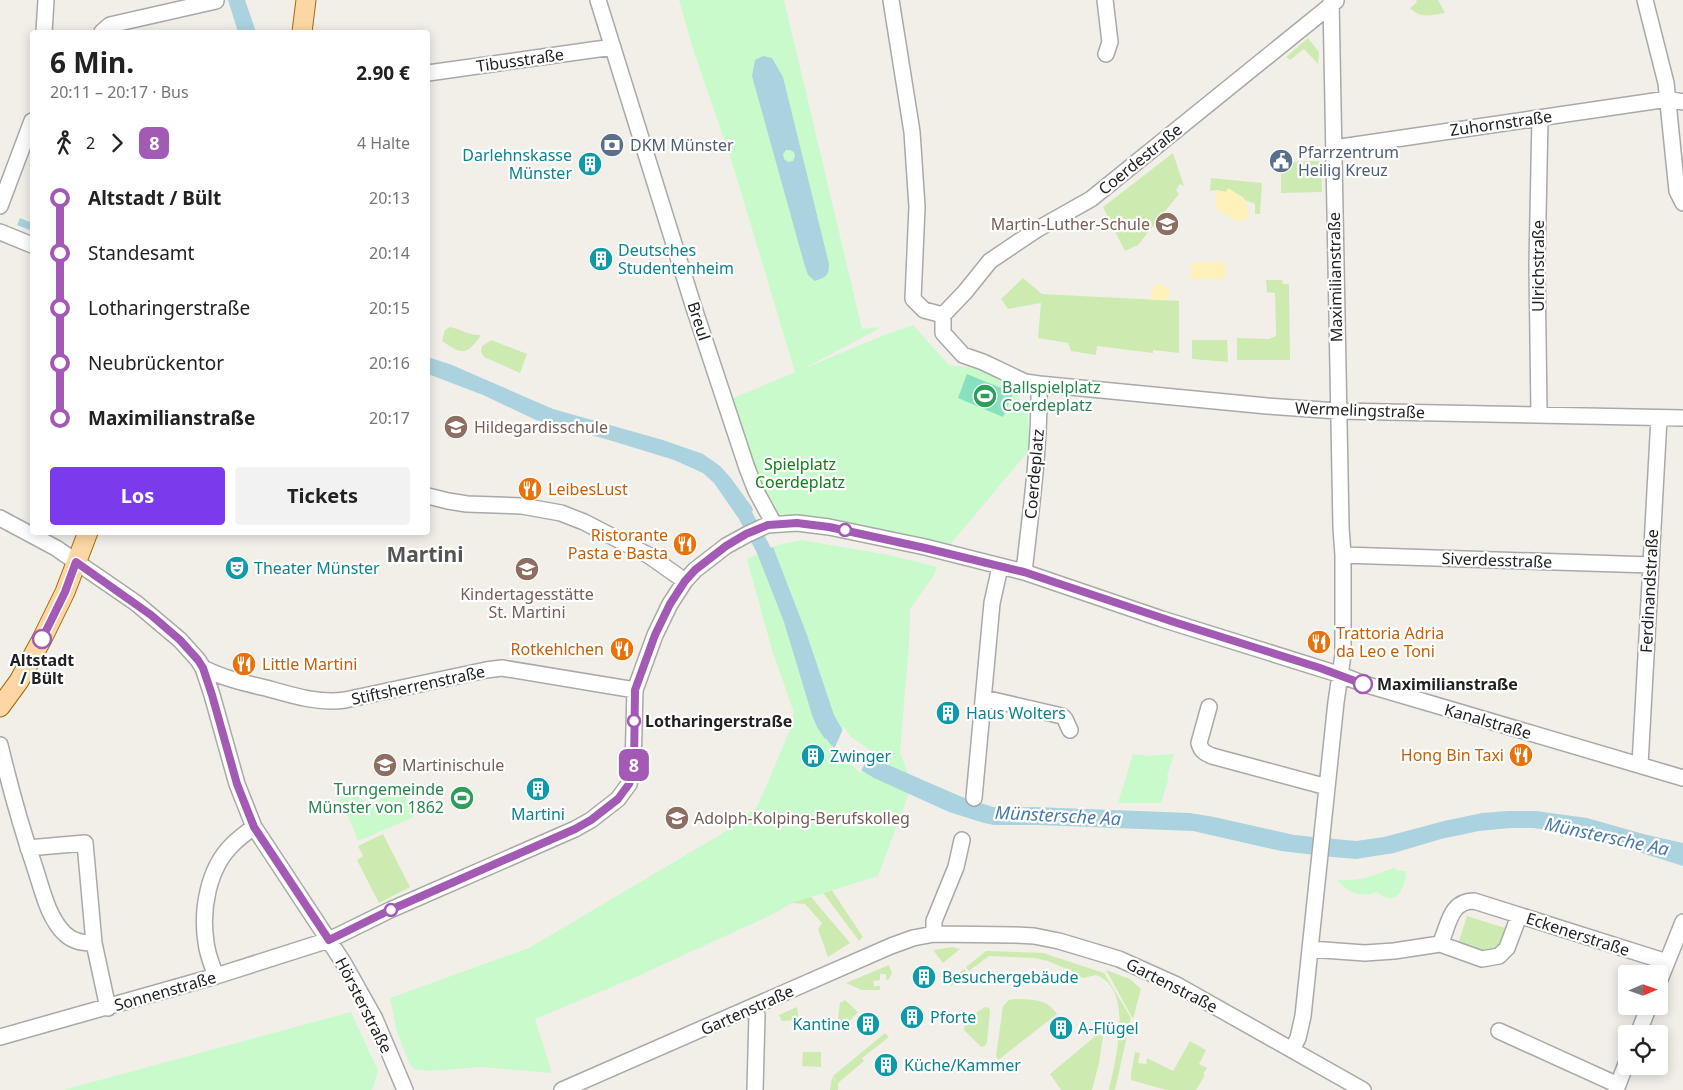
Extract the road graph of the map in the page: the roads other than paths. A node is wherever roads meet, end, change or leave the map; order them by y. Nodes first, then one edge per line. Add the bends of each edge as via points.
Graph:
1 (46, 0) edge
2 (306, 0) edge
3 (598, 0) edge
4 (891, 0) edge
5 (1105, 0) edge
6 (1645, 0) edge
7 (216, 1) dead end
8 (1333, 2) edge
9 (44, 30) edge
10 (104, 30) edge
11 (302, 30) edge
12 (613, 47) junction
13 (1106, 54) dead end
14 (430, 73) edge
15 (1668, 99) junction
16 (1683, 102) edge
17 (1540, 118) junction
18 (30, 126) edge
19 (1334, 148) junction
20 (1683, 203) edge
21 (0, 206) edge
22 (0, 232) edge
23 (30, 244) edge
24 (943, 315) junction
25 (1039, 384) junction
26 (1338, 411) junction
27 (1539, 414) junction
28 (1659, 418) junction
29 (1683, 418) edge
30 (430, 496) edge
31 (0, 518) edge
32 (768, 526) junction
33 (30, 528) edge
34 (39, 535) edge
35 (87, 535) edge
36 (1343, 554) junction
37 (76, 562) junction
38 (1650, 565) junction
39 (1000, 566) junction
40 (1024, 572) junction
41 (685, 581) junction
42 (203, 668) junction
43 (1341, 675) junction
44 (635, 690) junction
45 (984, 698) junction
46 (1, 705) edge
47 (1209, 707) dead end
48 (1070, 730) dead end
49 (0, 745) edge
50 (1640, 765) junction
51 (1683, 778) edge
52 (1327, 787) junction
53 (974, 798) dead end
54 (254, 827) junction
55 (962, 840) dead end
56 (28, 848) junction
57 (1519, 916) junction
58 (1683, 922) edge
59 (934, 934) junction
60 (329, 940) junction
61 (94, 942) junction
62 (1440, 944) junction
63 (1310, 949) junction
64 (1666, 962) junction
65 (1665, 965) edge
66 (216, 976) junction
67 (754, 1007) junction
68 (108, 1008) junction
69 (1499, 1031) dead end
70 (0, 1037) edge
71 (1292, 1050) junction
72 (1622, 1075) edge
73 (1617, 1087) edge
74 (404, 1090) edge
75 (562, 1090) edge
76 (755, 1090) edge
77 (1363, 1090) edge

1 - 9 street
2 - 11 main road
3 - 12 street, Breul
4 - 24 street via 912,132 917,207 913,299 924,310
5 - 13 street via 1110,42
6 - 15 street
7 - 10 street via 110,25
8 - 19 street, Maximilianstraße
8 - 24 street, Coerdestraße via 1091,199 990,261
12 - 14 street, Tibusstraße
12 - 32 street, Breul via 694,308
15 - 16 street, Zuhornstraße
15 - 17 street, Zuhornstraße
15 - 20 street via 1677,191
17 - 19 street, Zuhornstraße
17 - 27 street, Ulrichstraße via 1537,264
18 - 21 street
19 - 26 street, Maximilianstraße
22 - 23 street
24 - 25 street via 943,332 964,355 1025,382
25 - 26 street, Wermelingstraße
25 - 40 street, Coerdeplatz via 1035,480
26 - 27 street, Wermelingstraße
26 - 36 street, Maximilianstraße
27 - 28 street, Wermelingstraße
28 - 29 street, Wermelingstraße
28 - 38 street, Ferdinandstraße
30 - 41 street via 467,504 522,506 561,513 648,555
31 - 33 street, Hörsterstraße
32 - 39 street, Kanalstraße via 797,523 829,527
32 - 41 street via 746,534 711,557
34 - 37 street, Hörsterstraße
35 - 37 main road
36 - 38 street, Siverdesstraße
36 - 43 street, Maximilianstraße
37 - 42 street, Hörsterstraße via 151,615 191,651
37 - 46 main road via 65,592 24,674
38 - 50 street, Ferdinandstraße
39 - 40 street, Kanalstraße
39 - 45 street via 992,603
40 - 43 street, Kanalstraße
41 - 44 street via 658,628
42 - 44 street, Stiftsherrenstraße via 226,678 291,696 331,701 502,668
42 - 54 street, Hörsterstraße via 237,784
43 - 50 street, Kanalstraße
43 - 52 street, Maximilianstraße
44 - 60 street via 634,767 629,784 618,799 575,829
45 - 48 street via 1062,716
45 - 53 street
47 - 52 street via 1199,743 1205,753
49 - 56 street
50 - 51 street, Kanalstraße
52 - 63 street, Maximilianstraße
54 - 60 street, Hörsterstraße
54 - 66 street via 232,844 209,887 204,920 206,944
55 - 59 street via 956,867 934,921
56 - 61 street via 46,900 60,927 76,941
56 - 61 street via 85,842
57 - 62 street, Eckenerstraße via 1507,948 1499,956 1482,959
57 - 62 street, Eckenerstraße via 1474,901 1462,902 1454,909
57 - 64 street, Eckenerstraße
58 - 64 street
59 - 67 street, Gartenstraße via 879,951
59 - 71 street, Gartenstraße via 1034,936 1119,959 1164,978
60 - 66 street, Sonnenstraße
60 - 74 street, Hörsterstraße via 375,1019
61 - 68 street
62 - 63 street, Eckenerstraße via 1372,953
63 - 71 street, Maximilianstraße via 1303,1016
64 - 65 street
66 - 68 street, Sonnenstraße
67 - 75 street, Gartenstraße
67 - 76 street via 757,1015
68 - 70 street, Sonnenstraße
69 - 73 street
71 - 77 street, Gartenstraße
72 - 73 street

